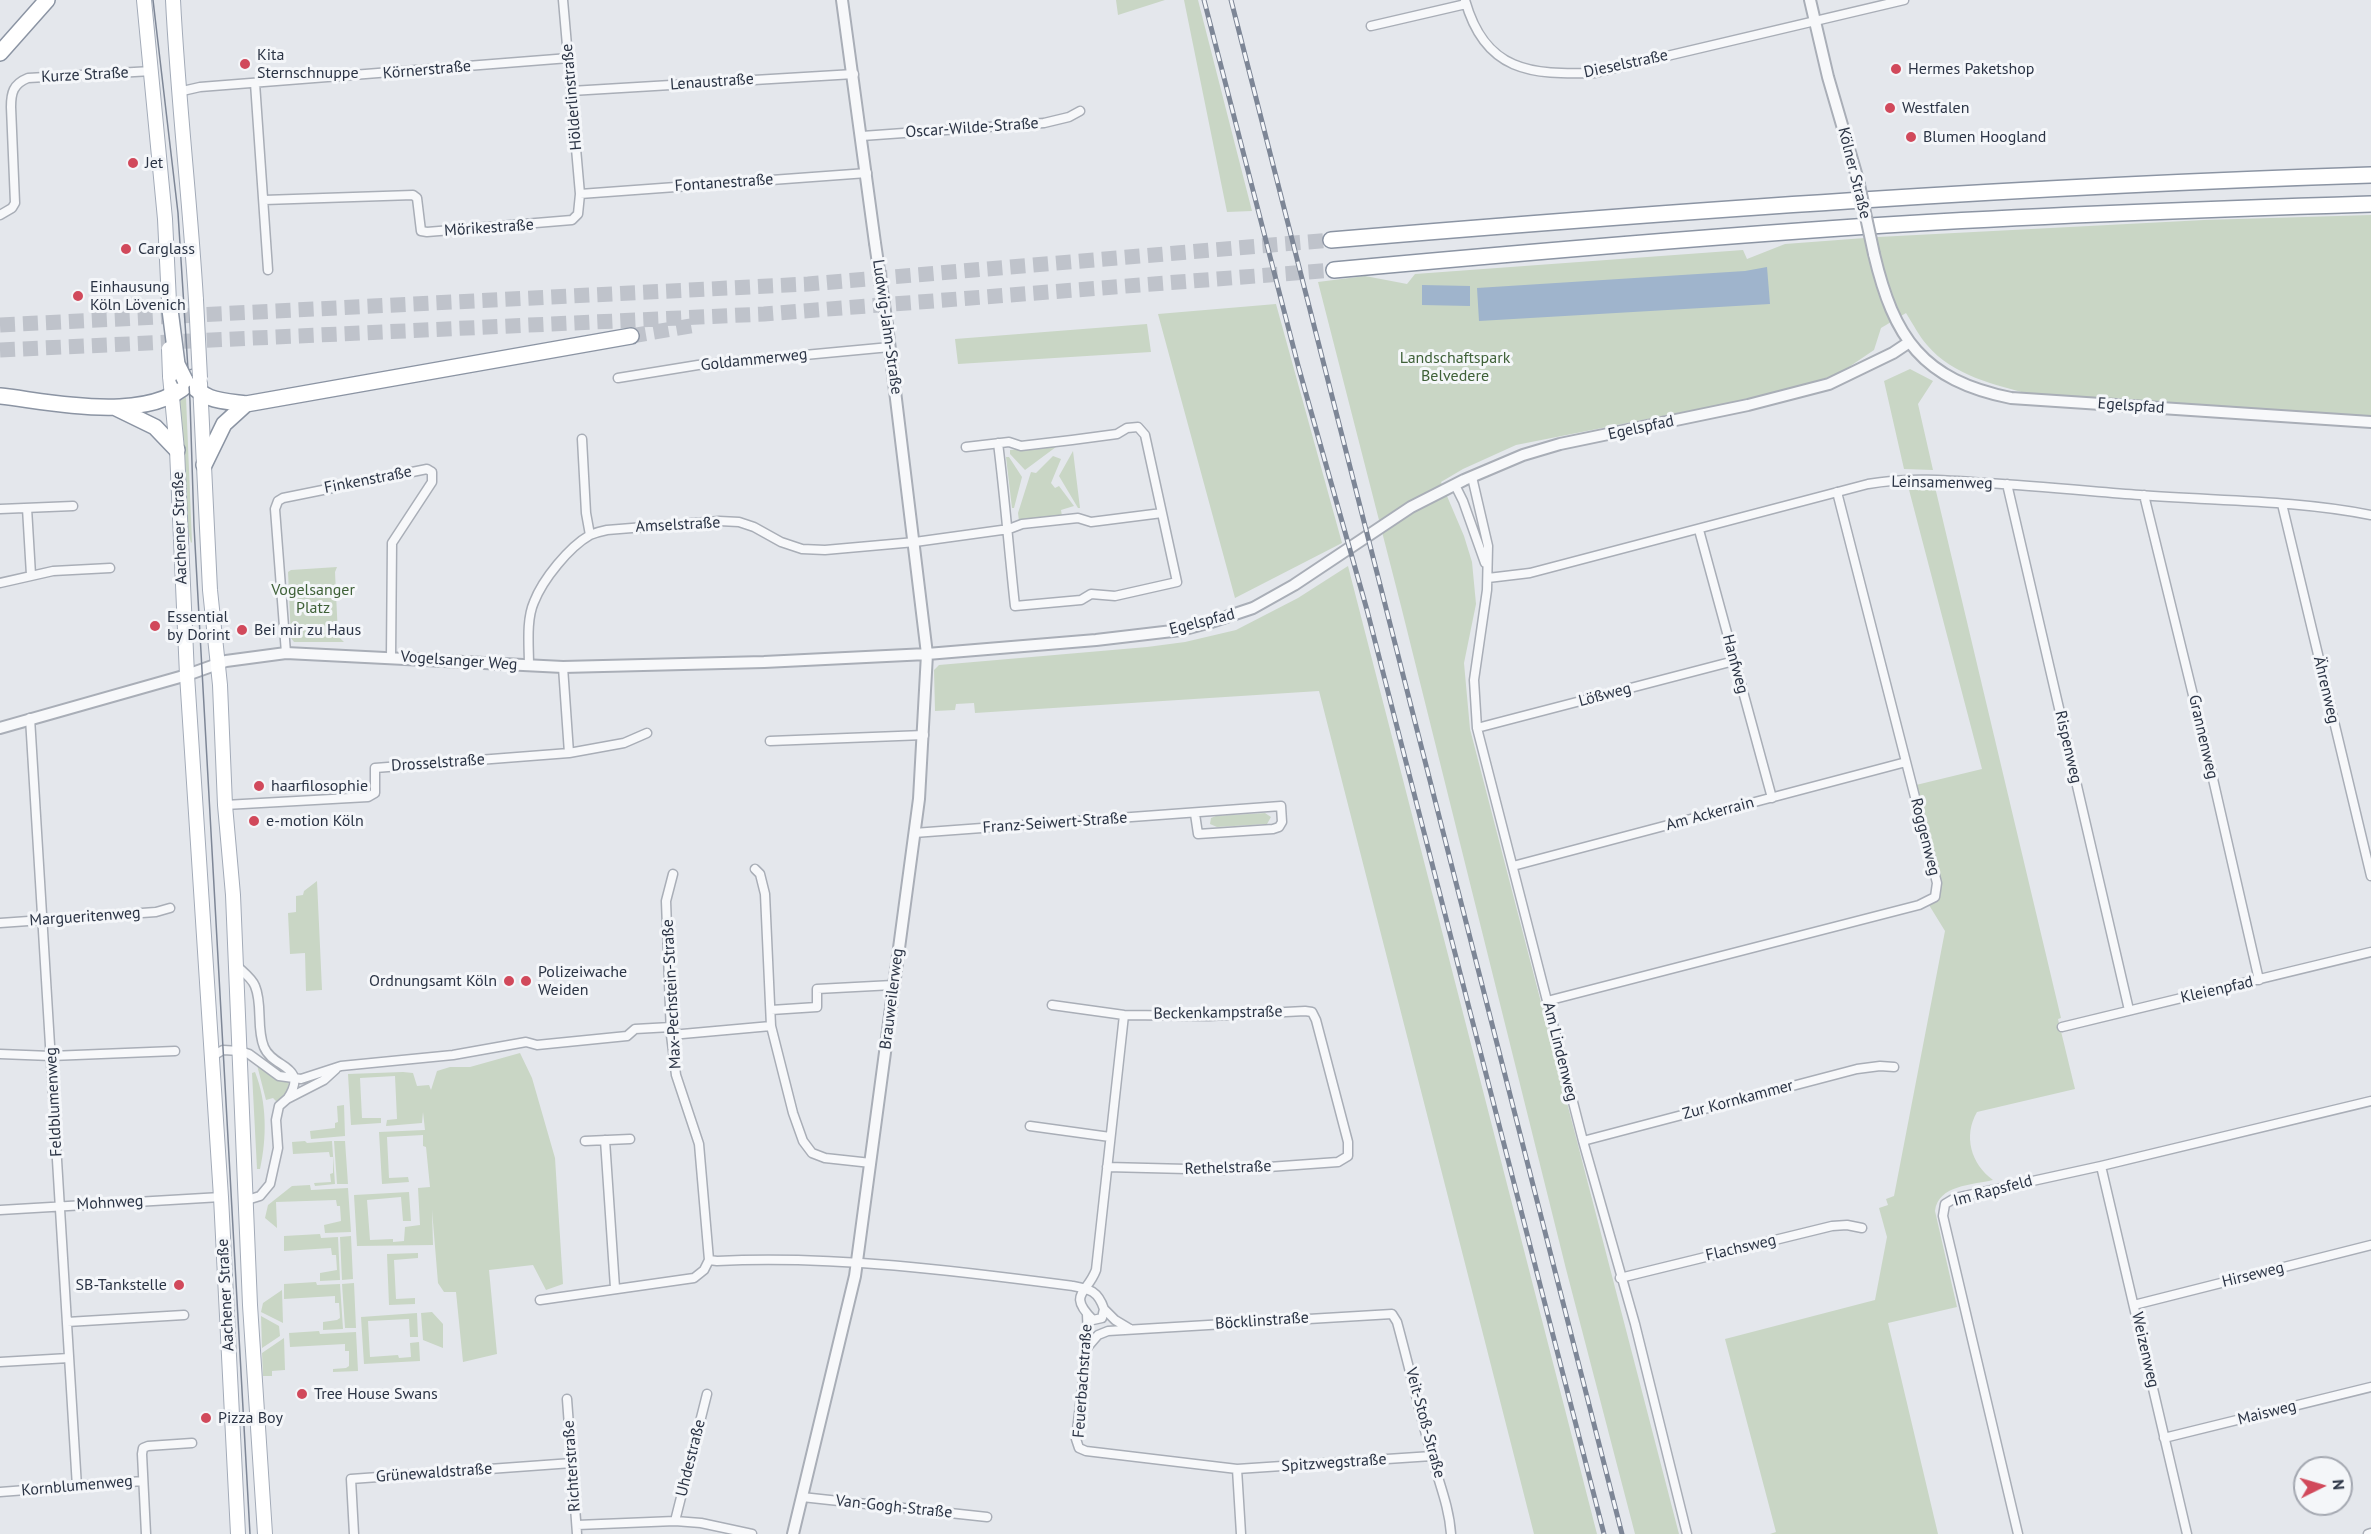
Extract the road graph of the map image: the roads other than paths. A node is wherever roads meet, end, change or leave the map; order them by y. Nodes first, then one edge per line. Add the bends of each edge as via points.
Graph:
1 (47, 0) edge
2 (144, 0) edge
3 (173, 0) edge
4 (563, 0) edge
5 (842, 0) edge
6 (1810, 0) edge
7 (1904, 0) edge
8 (1466, 2) edge
9 (1815, 20) junction
10 (1371, 26) dead end
11 (0, 53) edge
12 (569, 58) junction
13 (152, 71) junction
14 (854, 74) junction
15 (255, 83) junction
16 (571, 91) junction
17 (178, 93) junction
18 (1080, 111) dead end
19 (862, 136) junction
20 (867, 173) junction
21 (2371, 175) edge
22 (580, 194) junction
23 (264, 200) junction
24 (2371, 204) edge
25 (0, 215) edge
26 (1331, 240) tunnel mouth
27 (268, 270) dead end
28 (1334, 270) tunnel mouth
29 (170, 302) joint
30 (631, 336) tunnel mouth
31 (1908, 343) junction
32 (890, 347) junction
33 (189, 378) junction
34 (618, 378) dead end
35 (201, 395) junction
36 (0, 396) edge
37 (173, 396) junction
38 (246, 404) junction
39 (116, 408) junction
40 (2371, 422) edge
41 (582, 439) dead end
42 (998, 443) junction
43 (966, 447) dead end
44 (177, 450) junction
45 (204, 465) junction
46 (1472, 477) junction
47 (2007, 484) junction
48 (1455, 485) junction
49 (1837, 492) junction
50 (2144, 495) junction
51 (2282, 504) junction
52 (73, 506) dead end
53 (27, 508) junction
54 (0, 509) edge
55 (1162, 513) junction
56 (2371, 514) edge
57 (1009, 529) junction
58 (1699, 530) junction
59 (590, 535) junction
60 (915, 542) junction
61 (1487, 566) junction
62 (110, 568) dead end
63 (31, 575) junction
64 (1488, 578) junction
65 (0, 583) edge
66 (286, 653) junction
67 (927, 654) junction
68 (391, 657) junction
69 (1734, 661) junction
70 (218, 664) junction
71 (529, 666) junction
72 (563, 667) junction
73 (187, 675) junction
74 (30, 718) junction
75 (0, 728) edge
76 (1476, 728) junction
77 (646, 733) dead end
78 (924, 735) junction
79 (770, 741) dead end
80 (570, 753) junction
81 (1906, 762) junction
82 (1772, 798) junction
83 (225, 805) junction
84 (1195, 814) junction
85 (914, 833) junction
86 (1513, 866) junction
87 (755, 869) dead end
88 (673, 874) dead end
89 (2371, 876) edge
90 (170, 908) dead end
91 (43, 921) junction
92 (0, 923) edge
93 (2371, 952) edge
94 (236, 965) junction
95 (2259, 980) junction
96 (893, 985) junction
97 (1547, 1001) junction
98 (1052, 1005) dead end
99 (771, 1010) junction
100 (2129, 1010) junction
101 (1125, 1015) junction
102 (771, 1026) junction
103 (2062, 1027) dead end
104 (671, 1031) junction
105 (175, 1051) dead end
106 (240, 1051) junction
107 (0, 1054) edge
108 (51, 1056) junction
109 (211, 1057) junction
110 (341, 1066) junction
111 (1894, 1067) dead end
112 (294, 1078) junction
113 (287, 1099) junction
114 (2371, 1101) edge
115 (1030, 1126) dead end
116 (1110, 1137) junction
117 (630, 1139) dead end
118 (605, 1140) junction
119 (585, 1141) dead end
120 (1583, 1141) junction
121 (1348, 1156) joint
122 (871, 1163) junction
123 (2101, 1166) junction
124 (1107, 1167) junction
125 (221, 1197) junction
126 (247, 1200) junction
127 (60, 1206) junction
128 (0, 1210) edge
129 (1862, 1228) dead end
130 (2371, 1245) edge
131 (709, 1260) junction
132 (857, 1263) junction
133 (1096, 1270) junction
134 (1620, 1278) junction
135 (1057, 1284) junction
136 (615, 1288) junction
137 (1085, 1288) junction
138 (1099, 1297) junction
139 (540, 1300) dead end
140 (1081, 1304) junction
141 (2134, 1305) junction
142 (1104, 1309) junction
143 (1392, 1314) joint
144 (184, 1315) dead end
145 (1090, 1317) junction
146 (68, 1322) junction
147 (1133, 1330) junction
148 (1113, 1331) junction
149 (1086, 1349) junction
150 (69, 1358) junction
151 (0, 1362) edge
152 (2371, 1388) edge
153 (707, 1394) dead end
154 (567, 1399) dead end
155 (2164, 1438) junction
156 (192, 1443) dead end
157 (1079, 1448) joint
158 (1432, 1456) junction
159 (572, 1463) junction
160 (1237, 1469) junction
161 (143, 1481) junction
162 (77, 1487) junction
163 (0, 1492) edge
164 (802, 1497) junction
165 (238, 1503) junction
166 (264, 1510) junction
167 (987, 1517) dead end
168 (675, 1521) junction
169 (577, 1530) edge
170 (146, 1534) edge
171 (238, 1534) edge
172 (265, 1534) edge
173 (354, 1534) edge
174 (752, 1534) edge
175 (793, 1534) edge
176 (1241, 1534) edge
177 (1451, 1534) edge
178 (1687, 1534) edge
179 (2018, 1534) edge
180 (2187, 1534) edge

1 - 11 highway
2 - 13 main road
3 - 17 main road
4 - 12 street, Hölderlinstraße
5 - 14 street, Ludwig-Jahn-Straße
6 - 9 street, Kölner Straße
7 - 9 street, Dieselstraße
8 - 9 street, Dieselstraße via 1492,51 1525,69 1550,74 1594,73
8 - 10 street, Dieselstraße
9 - 31 street, Kölner Straße, bridge via 1874,254 1891,309
12 - 15 street, Körnerstraße
12 - 16 street, Hölderlinstraße
13 - 25 street, Kurze Straße via 28,78 15,86 11,95 15,203
13 - 29 main road
14 - 16 street, Lenaustraße
14 - 19 street, Ludwig-Jahn-Straße
15 - 17 street, Körnerstraße via 200,87
15 - 23 street
16 - 22 street, Hölderlinstraße
17 - 33 main road, bridge via 196,300 197,326
18 - 19 street, Oscar-Wilde-Straße via 1044,123
19 - 20 street, Ludwig-Jahn-Straße
20 - 22 street, Fontanestraße
20 - 32 street, Ludwig-Jahn-Straße, bridge
21 - 26 highway via 2156,182 1886,198 1621,215
22 - 23 street, Mörikestraße via 578,214 568,222 427,232 421,231 417,198 413,195
23 - 27 street
24 - 28 highway via 1888,225
29 - 33 highway, bridge via 177,364
30 - 38 highway
31 - 40 street, Egelspfad via 1955,382 2011,398
31 - 46 street, Egelspfad via 1829,384 1560,444
32 - 34 street, Goldammerweg via 731,361
32 - 60 street, Ludwig-Jahn-Straße
33 - 35 highway
33 - 37 highway
35 - 38 highway
35 - 45 main road, Aachener Straße
36 - 39 highway
37 - 39 highway via 147,405
37 - 44 main road, Aachener Straße
38 - 45 highway via 224,424
39 - 44 highway via 155,427
41 - 59 street
42 - 43 street
42 - 55 street via 1021,446 1065,441 1138,427 1145,435
42 - 57 street
44 - 73 main road, Aachener Straße
45 - 70 main road, Aachener Straße
46 - 48 street, Egelspfad
46 - 61 street, Am Lindenweg via 1488,546
47 - 49 street, Leinsamenweg via 1911,479
47 - 50 street, Leinsamenweg
47 - 100 street, Rispenweg
48 - 61 street, Am Lindenweg
48 - 67 street, Egelspfad via 1403,512 1274,597 1235,615 1181,630
49 - 58 street, Leinsamenweg
49 - 81 street, Roggenweg
50 - 51 street, Leinsamenweg
50 - 95 street, Grannenweg
51 - 56 street, Leinsamenweg
51 - 89 street, Ährenweg
52 - 53 street
53 - 54 street
53 - 63 street
55 - 57 street, Amselstraße via 1091,522 1078,518
55 - 57 street via 1177,582 1115,596 1091,594 1081,600 1015,606
57 - 60 street, Amselstraße
58 - 64 street, Leinsamenweg via 1530,573
58 - 69 street, Hanfweg
59 - 60 street, Amselstraße via 623,528 719,521 754,527 802,549
59 - 71 street, Amselstraße via 560,562 533,603
60 - 67 street, Ludwig-Jahn-Straße
61 - 64 street, Am Lindenweg
62 - 63 street
63 - 65 street
64 - 76 street, Am Lindenweg via 1474,680
66 - 68 street, Vogelsanger Weg
66 - 68 street, Finkenstraße via 275,508 278,501 426,469 432,472 432,482 392,543
66 - 70 street, Vogelsanger Weg
67 - 72 street, Vogelsanger Weg
67 - 78 street, Brauweilerweg
68 - 71 street, Vogelsanger Weg
69 - 76 street, Lößweg
69 - 82 street, Hanfweg
70 - 73 street, Vogelsanger Weg
70 - 83 main road, Aachener Straße
71 - 72 street, Vogelsanger Weg
72 - 80 street
73 - 74 street, Vogelsanger Weg
73 - 109 main road, Aachener Straße
74 - 75 street, Vogelsanger Weg
74 - 91 street, Feldblumenweg
76 - 86 street, Am Lindenweg
77 - 80 street, Drosselstraße via 624,743
78 - 79 street
78 - 85 street, Brauweilerweg
80 - 83 street, Drosselstraße via 378,767 374,771 375,793 368,797
81 - 82 street, Am Ackerrain
81 - 97 street, Roggenweg via 1937,883 1931,900
82 - 86 street, Am Ackerrain
83 - 94 main road, Aachener Straße
84 - 84 street, Franz-Seiwert-Straße via 1281,806 1282,822 1273,829 1198,834
84 - 85 street, Franz-Seiwert-Straße
85 - 96 street, Brauweilerweg
86 - 97 street, Am Lindenweg
87 - 99 street via 765,894
88 - 104 street, Max-Pechstein-Straße via 666,901
90 - 91 street, Margueritenweg
91 - 92 street, Margueritenweg
91 - 108 street, Feldblumenweg
93 - 95 street, Kleienpfad
94 - 106 main road, Aachener Straße
94 - 112 street via 254,984 259,998 267,1053 290,1068
95 - 100 street, Kleienpfad
96 - 99 street via 817,989 817,1007
96 - 122 street, Brauweilerweg
97 - 120 street, Am Lindenweg
98 - 101 street
99 - 102 street
100 - 103 street, Kleienpfad
101 - 116 street
101 - 121 street, Beckenkampstraße via 1312,1012 1348,1142
102 - 104 street
102 - 122 street via 803,1141 812,1153 825,1158
104 - 110 street via 635,1029 627,1036 537,1045 526,1042 477,1052
104 - 131 street, Max-Pechstein-Straße via 676,1075 699,1144
105 - 108 street
106 - 109 street via 223,1050
106 - 112 street via 279,1076
106 - 126 main road, Aachener Straße
107 - 108 street
108 - 127 street, Feldblumenweg
109 - 125 main road, Aachener Straße
110 - 112 street via 307,1078
110 - 113 street via 324,1080
111 - 120 street, Zur Kornkammer via 1857,1069
112 - 113 street
113 - 126 street via 279,1106 278,1148 270,1184 260,1196
114 - 123 street, Im Rapsfeld
115 - 116 street
116 - 124 street
117 - 118 street
118 - 119 street
118 - 136 street
120 - 134 street, Am Lindenweg
121 - 124 street, Rethelstraße via 1338,1162 1227,1170
122 - 132 street, Brauweilerweg
123 - 141 street, Weizenweg
123 - 179 street, Im Rapsfeld via 1955,1198 1945,1204 1942,1216
124 - 133 street
125 - 127 street, Mohnweg
125 - 165 main road, Aachener Straße
126 - 166 main road, Aachener Straße
127 - 128 street, Mohnweg
127 - 146 street, Feldblumenweg
129 - 134 street, Flachsweg via 1832,1226
130 - 141 street, Hirseweg
131 - 132 street via 773,1258
131 - 136 street via 694,1278
132 - 135 street
132 - 164 street, Brauweilerweg
133 - 137 street
133 - 138 street
134 - 178 street, Am Lindenweg
135 - 137 street
135 - 140 street via 1067,1288
136 - 139 street
137 - 138 street
137 - 140 street via 1079,1295
138 - 142 street
140 - 145 street
141 - 155 street, Weizenweg
142 - 145 street via 1102,1318
142 - 147 street
143 - 147 street, Böcklinstraße
143 - 158 street, Veit-Stoß-Straße
144 - 146 street
145 - 148 street
145 - 149 street, Feuerbachstraße
146 - 150 street, Feldblumenweg
147 - 148 street, Böcklinstraße
148 - 149 street, Böcklinstraße via 1098,1335
149 - 157 street, Feuerbachstraße via 1076,1439
150 - 151 street
150 - 162 street, Feldblumenweg
152 - 155 street, Maisweg
153 - 168 street, Uhdestraße
154 - 159 street, Richterstraße
155 - 180 street, Weizenweg
156 - 161 street, Kornblumenweg via 143,1448
157 - 160 street, Spitzwegstraße
158 - 160 street, Spitzwegstraße
158 - 177 street, Veit-Stoß-Straße
159 - 169 street, Richterstraße
159 - 173 street, Grünewaldstraße via 351,1479
160 - 176 street
161 - 162 street, Kornblumenweg
161 - 170 street
162 - 163 street, Kornblumenweg
164 - 167 street, Van-Gogh-Straße
164 - 175 street, Brauweilerweg
165 - 166 main road via 249,1515
165 - 171 main road, Aachener Straße
166 - 172 main road, Aachener Straße
168 - 169 street
168 - 174 street

